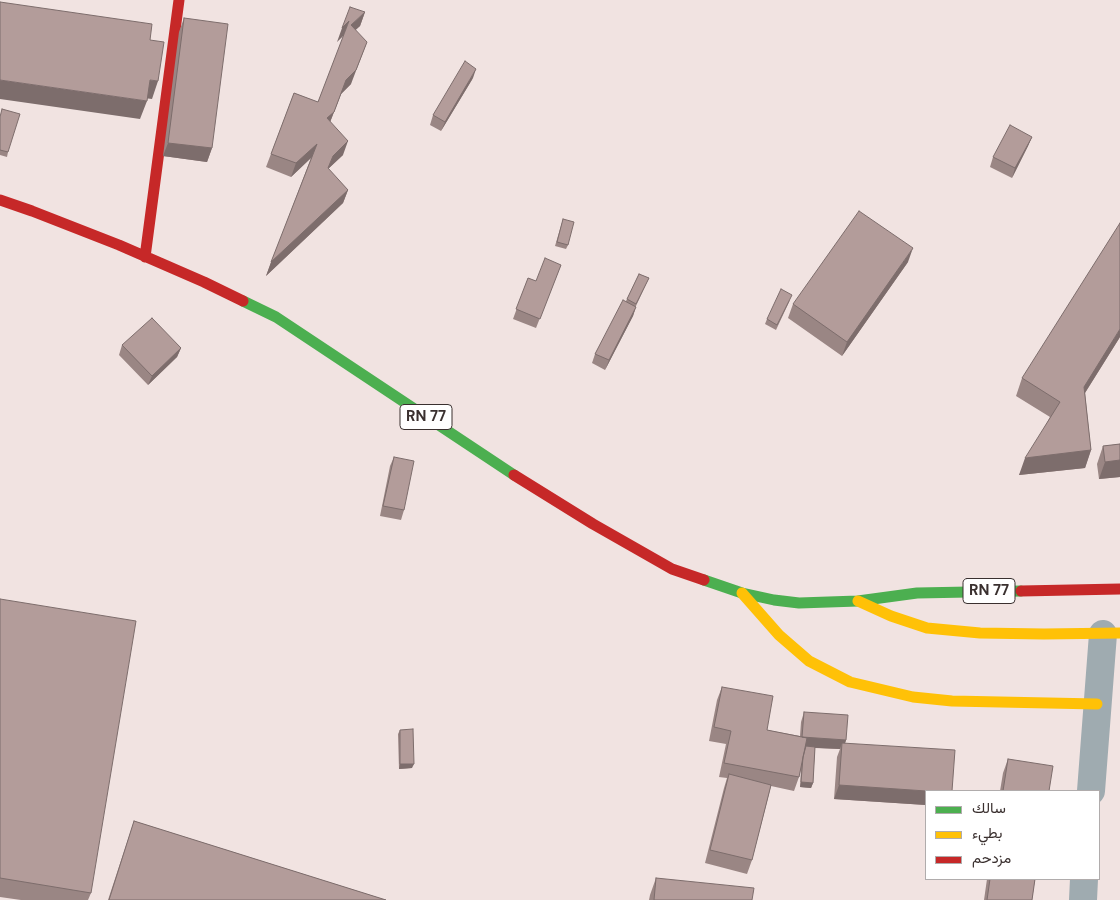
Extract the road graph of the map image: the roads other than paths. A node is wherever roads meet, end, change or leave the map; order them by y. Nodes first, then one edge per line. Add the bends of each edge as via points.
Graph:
1 (179, 0) edge
2 (0, 200) edge
3 (145, 257) junction
4 (1120, 589) edge
5 (742, 593) junction
6 (858, 601) junction
7 (1111, 634) edge
8 (1097, 704) junction
9 (1091, 790) edge
10 (1084, 880) edge
11 (1083, 900) edge

1 - 3 main road
2 - 3 main road, RN 77
3 - 5 main road, RN 77 via 276,317 485,456 616,538 672,569
4 - 6 main road, RN 77 via 917,592
5 - 6 main road, RN 77 via 798,603
5 - 8 main road via 779,635 809,661 850,682 912,697 952,701
6 - 7 main road via 927,628 980,633
7 - 8 street
8 - 9 street
10 - 11 street

